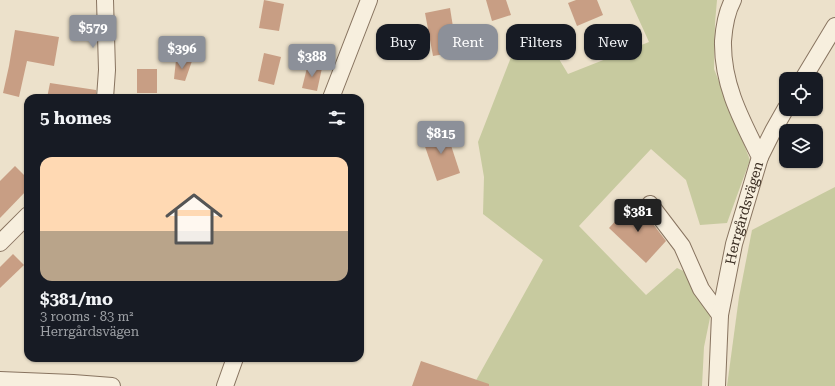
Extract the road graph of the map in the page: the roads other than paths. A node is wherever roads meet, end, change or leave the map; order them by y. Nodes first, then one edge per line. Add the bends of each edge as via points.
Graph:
1 (105, 0) edge
2 (369, 0) edge
3 (733, 0) edge
4 (835, 26) edge
5 (807, 72) edge
6 (105, 94) edge
7 (333, 94) edge
8 (781, 116) edge
9 (760, 157) junction
10 (650, 204) dead end
11 (24, 219) edge
12 (0, 243) edge
13 (720, 315) junction
14 (234, 362) edge
15 (0, 380) edge
16 (109, 386) edge
17 (225, 386) edge
18 (717, 386) edge

1 - 6 street
2 - 7 street
3 - 9 street, Herrgårdsvägen via 728,9 724,30 723,54 726,73 732,98
4 - 5 street
8 - 9 street
9 - 13 street, Herrgårdsvägen via 734,244
10 - 13 street via 682,246 701,289
11 - 12 street
13 - 18 street, Herrgårdsvägen
14 - 17 street
15 - 16 street

